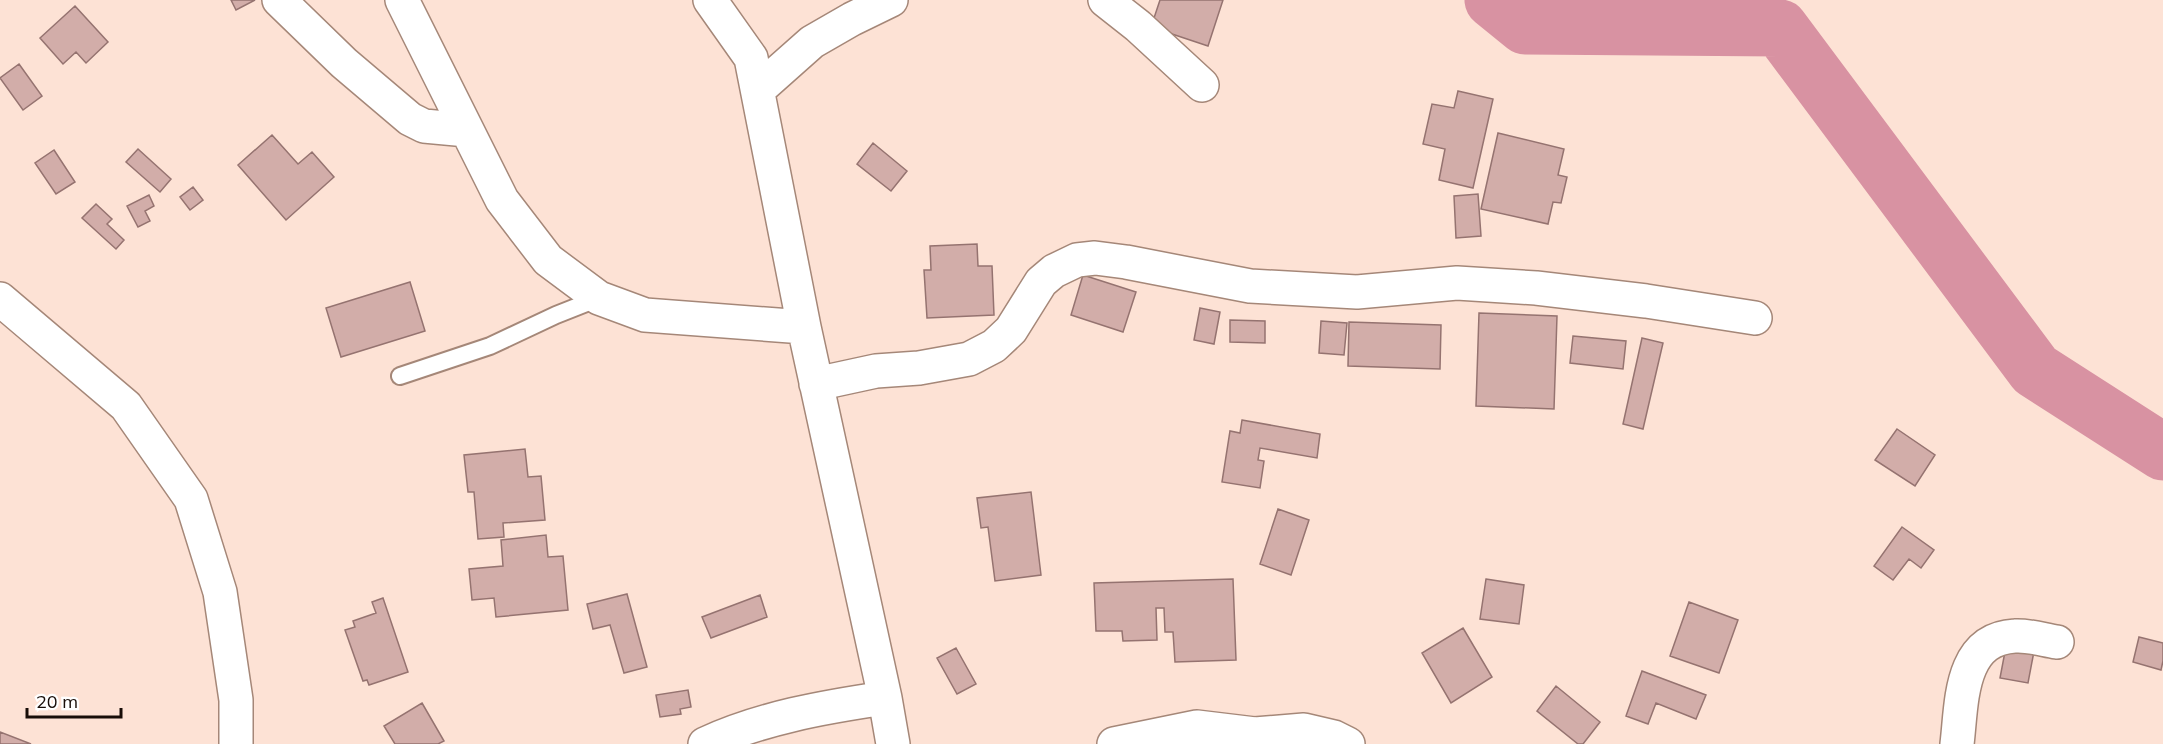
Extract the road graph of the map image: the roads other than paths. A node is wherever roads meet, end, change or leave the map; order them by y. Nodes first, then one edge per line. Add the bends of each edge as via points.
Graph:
1 (279, 0) edge
2 (402, 0) edge
3 (710, 0) edge
4 (891, 0) edge
5 (1105, 0) edge
6 (1202, 85) dead end
7 (758, 90) junction
8 (467, 130) junction
9 (599, 298) junction
10 (0, 299) edge
11 (1755, 318) dead end
12 (804, 327) junction
13 (400, 376) dead end
14 (816, 384) junction
15 (2057, 642) dead end
16 (885, 698) junction
17 (1269, 739) edge
18 (236, 744) edge
19 (705, 744) edge
20 (893, 744) edge
21 (1114, 744) edge
22 (1348, 744) edge
23 (1957, 744) edge

1 - 8 street via 410,119 424,126
2 - 8 street
3 - 7 street via 751,58
4 - 7 street via 812,42
5 - 6 street
7 - 12 street
8 - 9 street via 502,200 548,260
9 - 12 street via 645,315
9 - 13 lane via 490,346
10 - 18 street via 126,406 191,499 220,592 236,700
11 - 14 street via 1513,286 1457,283 1357,291 1250,286 1095,258 1077,260 1054,271 1041,282 1011,330 994,346 969,359 919,368 876,370
12 - 14 street
14 - 16 street
15 - 23 street via 2015,636 1980,650 1970,664
16 - 19 street via 762,723
16 - 20 street
17 - 21 street via 1197,727
17 - 22 street via 1304,730

